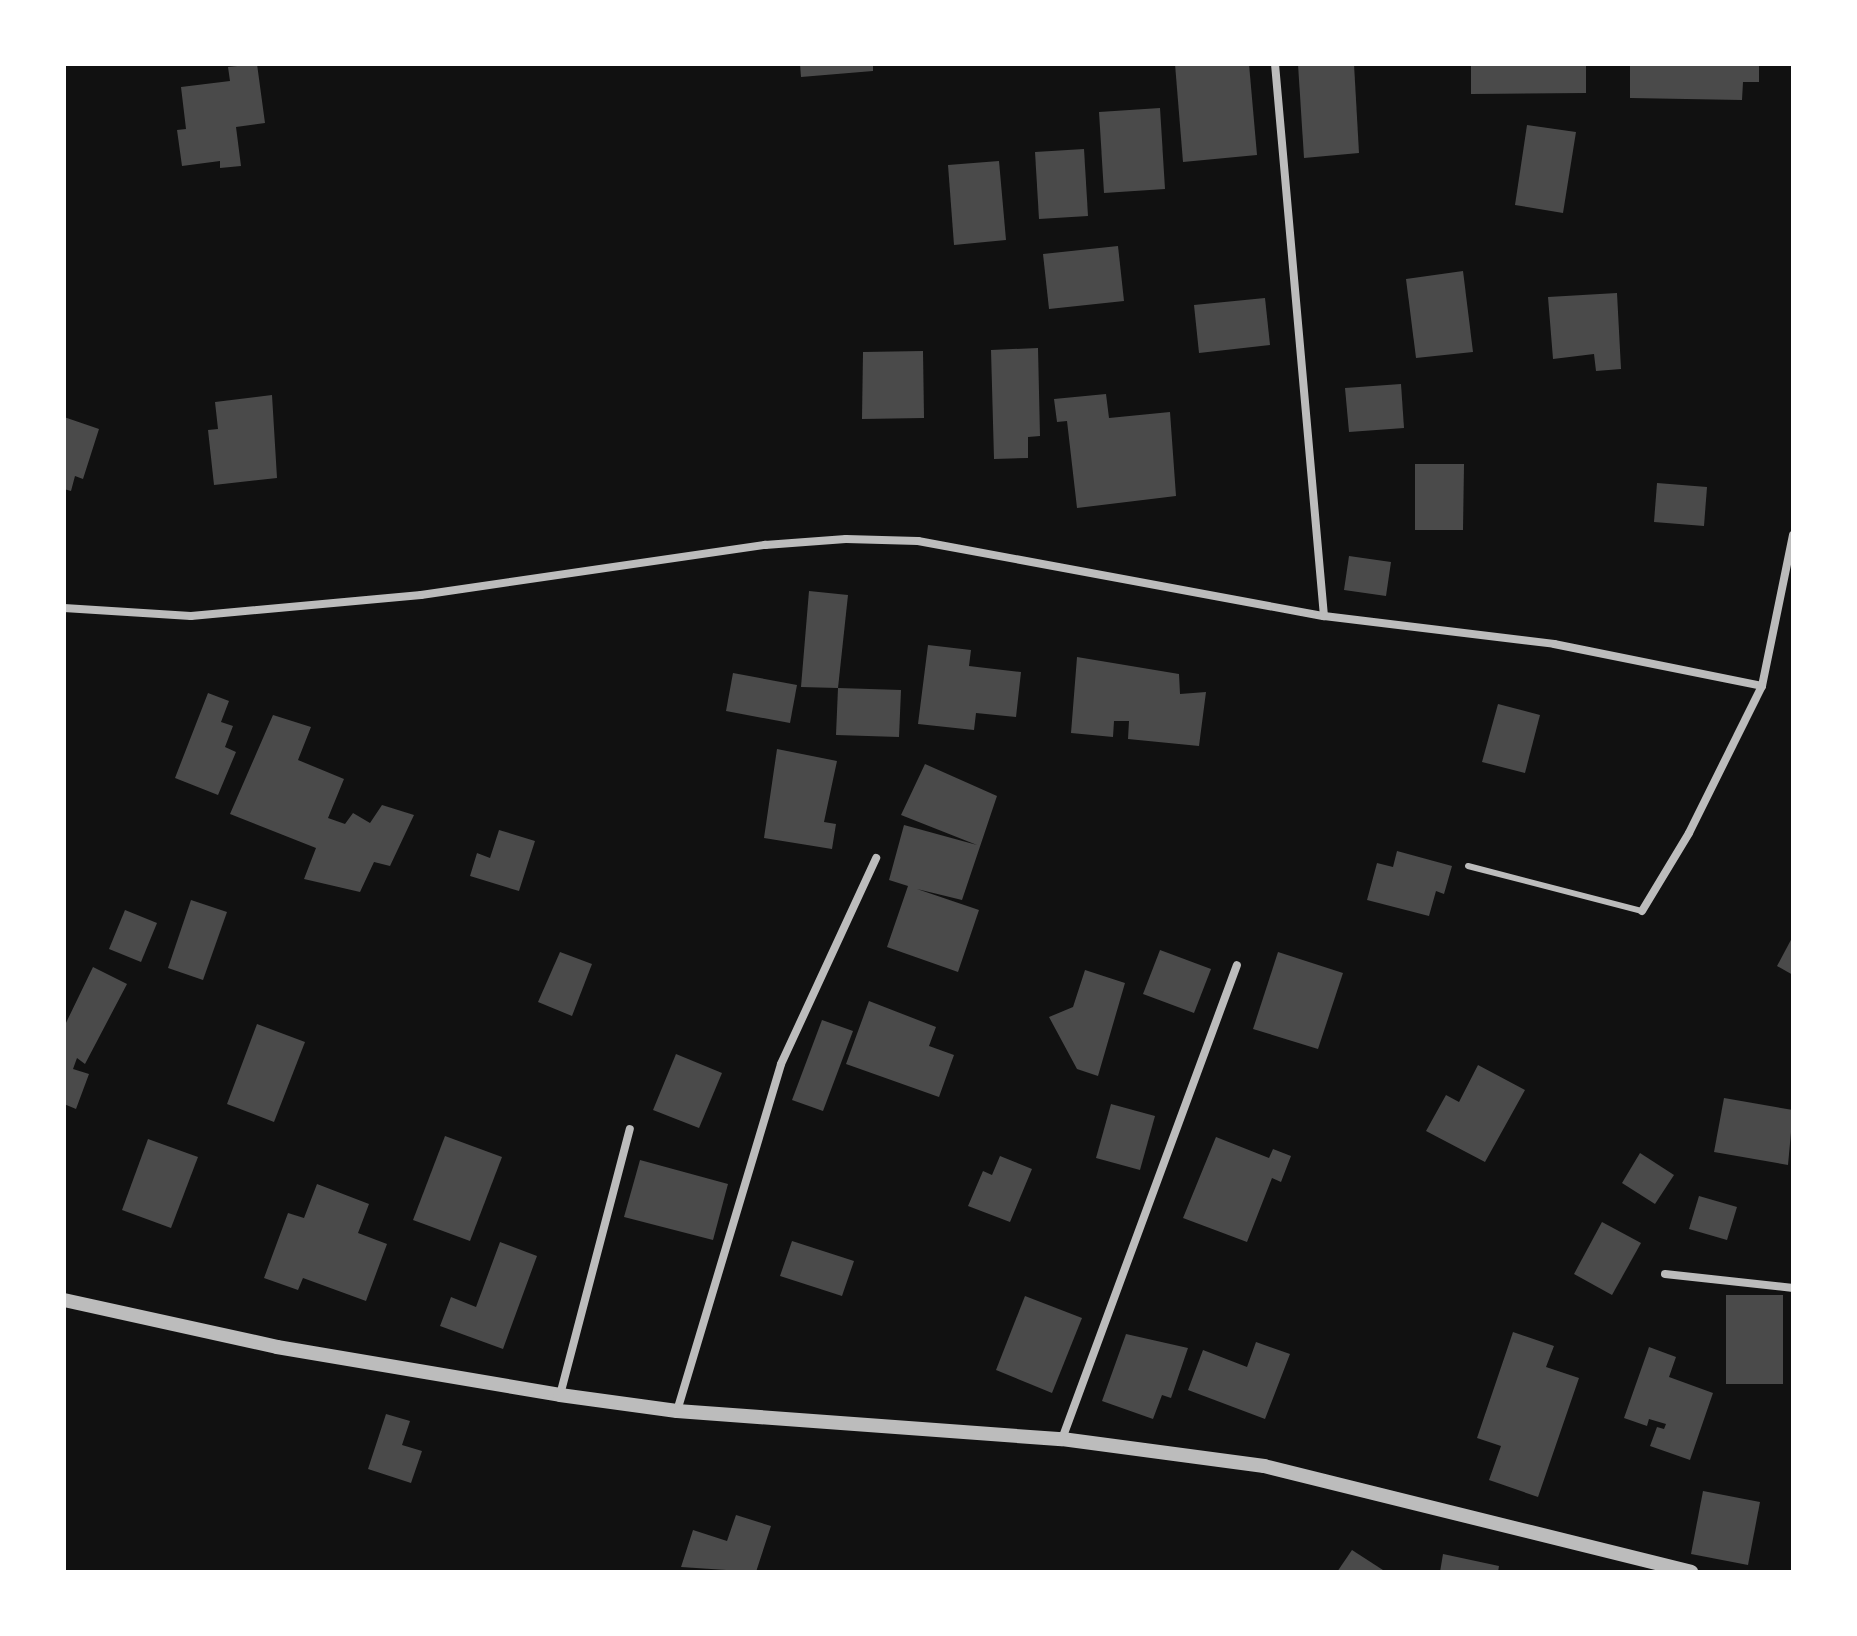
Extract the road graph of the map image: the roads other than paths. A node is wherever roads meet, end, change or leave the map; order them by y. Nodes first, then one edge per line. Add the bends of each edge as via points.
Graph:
1 (1275, 64) edge
2 (1793, 535) edge
3 (64, 608) edge
4 (1324, 616) junction
5 (1762, 686) junction
6 (876, 858) dead end
7 (1468, 866) dead end
8 (1642, 911) joint
9 (1237, 965) dead end
10 (630, 1129) dead end
11 (1665, 1274) dead end
12 (1793, 1288) edge
13 (64, 1300) edge
14 (560, 1395) junction
15 (677, 1411) junction
16 (1062, 1439) junction
17 (1691, 1572) edge

1 - 4 street
2 - 5 street
3 - 4 street via 139,615 247,611 421,595 765,545 846,539 976,549
4 - 5 street via 1554,644
5 - 8 street via 1689,833
6 - 15 street via 781,1064
7 - 8 lane
9 - 16 street
10 - 14 street
11 - 12 street
13 - 14 street via 291,1349
14 - 15 street
15 - 16 street
16 - 17 street via 1264,1466

